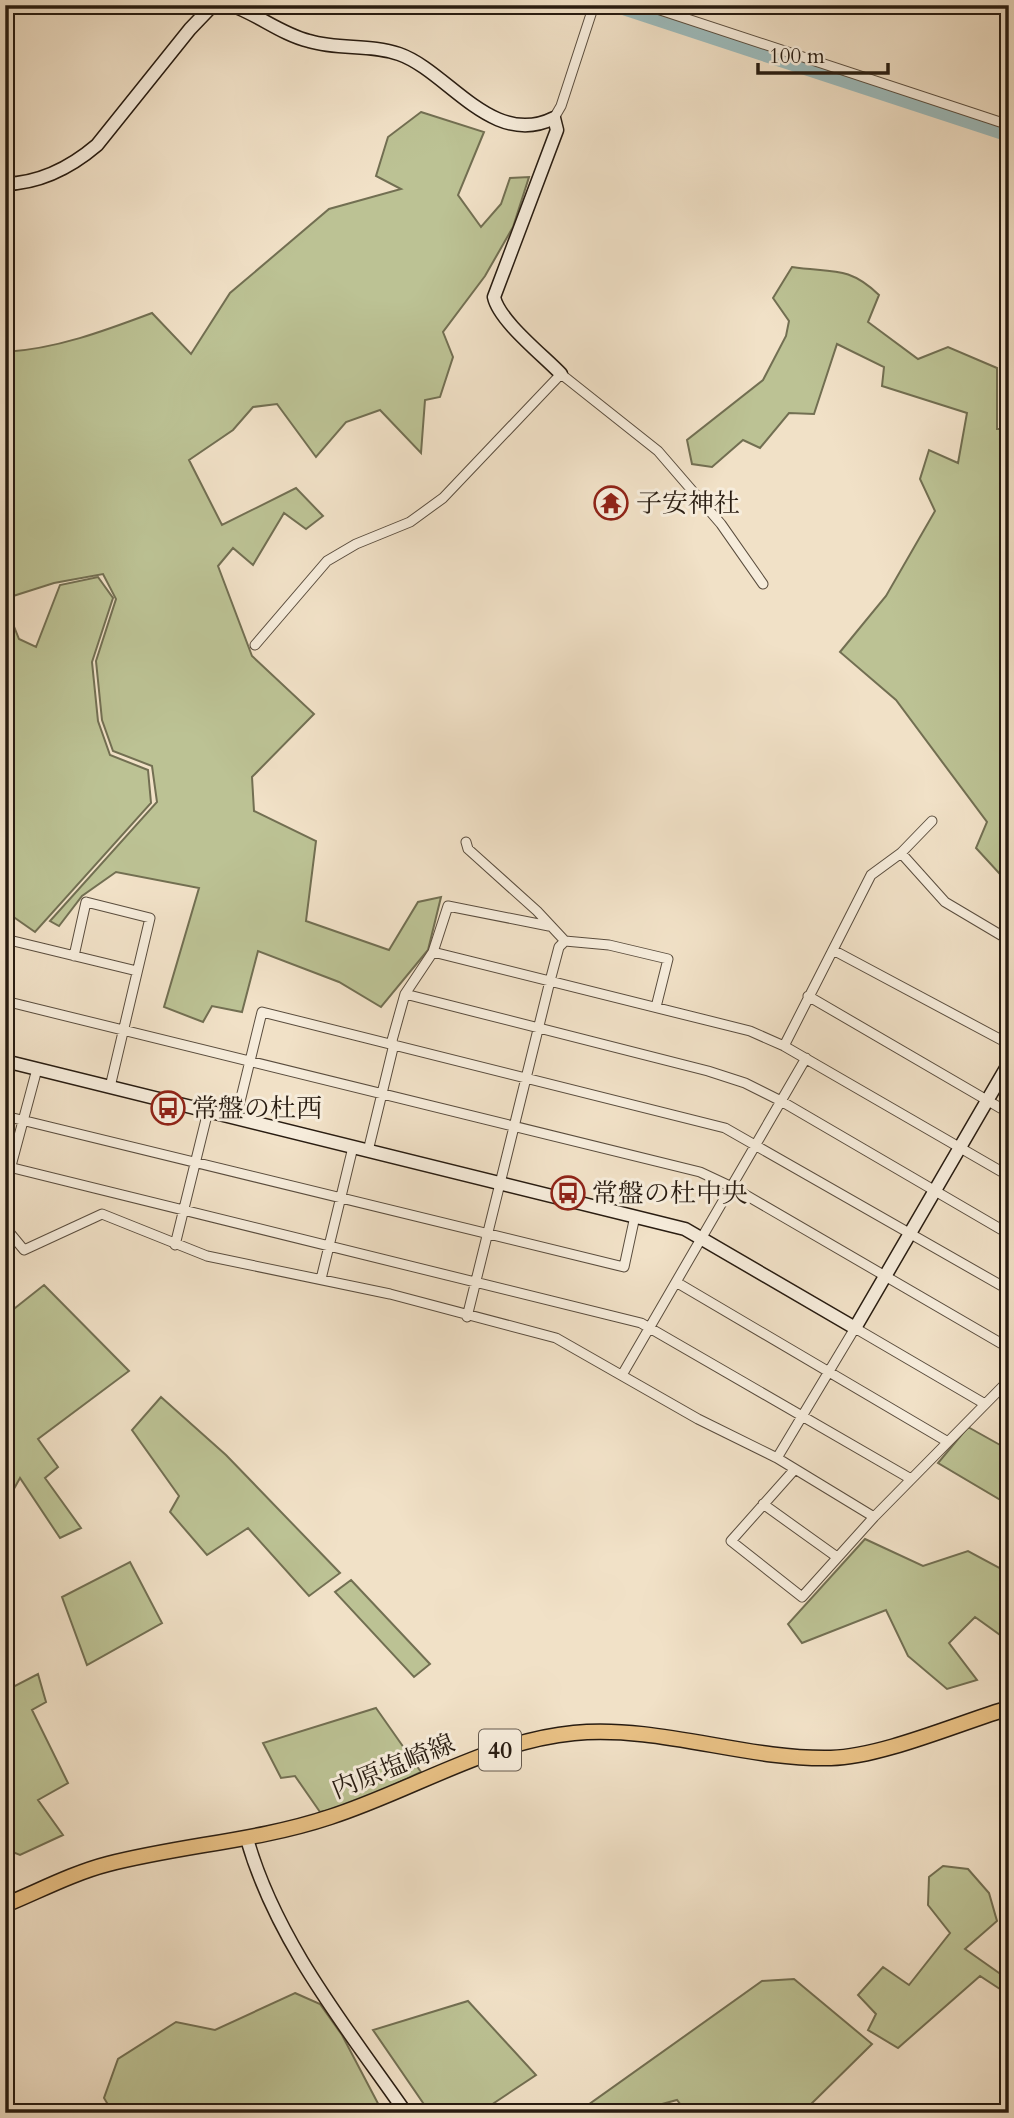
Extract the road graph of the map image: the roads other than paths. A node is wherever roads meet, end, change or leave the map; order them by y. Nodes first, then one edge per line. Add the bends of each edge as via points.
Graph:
1 (213, 5) edge
2 (231, 5) edge
3 (594, 5) edge
4 (645, 5) edge
5 (554, 118) junction
6 (1009, 125) edge
7 (5, 184) edge
8 (561, 374) junction
9 (763, 584) dead end
10 (255, 645) dead end
11 (932, 821) dead end
12 (466, 842) dead end
13 (901, 853) junction
14 (548, 926) junction
15 (5, 939) edge
16 (1009, 940) edge
17 (565, 941) junction
18 (832, 950) junction
19 (433, 952) junction
20 (74, 956) junction
21 (137, 971) junction
22 (550, 981) junction
23 (405, 994) junction
24 (808, 996) junction
25 (5, 1000) edge
26 (656, 1007) junction
27 (538, 1029) junction
28 (123, 1030) junction
29 (393, 1044) junction
30 (1009, 1044) edge
31 (784, 1046) junction
32 (806, 1058) junction
33 (5, 1061) edge
34 (250, 1061) junction
35 (1009, 1063) edge
36 (37, 1069) junction
37 (526, 1077) junction
38 (110, 1087) junction
39 (381, 1093) junction
40 (782, 1101) junction
41 (987, 1101) junction
42 (208, 1111) junction
43 (1009, 1113) edge
44 (5, 1116) edge
45 (236, 1118) junction
46 (24, 1121) junction
47 (514, 1126) junction
48 (756, 1144) junction
49 (353, 1147) junction
50 (960, 1147) junction
51 (368, 1151) junction
52 (196, 1163) junction
53 (13, 1168) junction
54 (1009, 1176) edge
55 (500, 1183) junction
56 (732, 1187) junction
57 (5, 1188) edge
58 (934, 1191) junction
59 (341, 1198) junction
60 (183, 1210) junction
61 (635, 1216) junction
62 (5, 1227) edge
63 (910, 1233) junction
64 (1009, 1234) edge
65 (487, 1235) junction
66 (702, 1238) junction
67 (175, 1245) junction
68 (329, 1246) junction
69 (884, 1278) junction
70 (321, 1279) junction
71 (676, 1282) junction
72 (476, 1283) junction
73 (1009, 1290) edge
74 (467, 1317) junction
75 (650, 1328) junction
76 (855, 1328) junction
77 (1009, 1348) edge
78 (829, 1374) junction
79 (622, 1375) junction
80 (1009, 1380) edge
81 (985, 1404) junction
82 (804, 1415) junction
83 (948, 1442) junction
84 (777, 1458) junction
85 (794, 1469) junction
86 (911, 1479) junction
87 (763, 1504) junction
88 (873, 1517) junction
89 (838, 1557) junction
90 (1009, 1707) edge
91 (247, 1839) junction
92 (5, 1905) edge
93 (406, 2113) edge

1 - 7 street via 90,151 57,173
2 - 5 street via 312,42 399,54 427,66 462,100 502,120 533,124
3 - 5 street
4 - 6 street
5 - 8 street via 557,130 495,297 509,322
8 - 9 street via 658,451 721,524
8 - 10 street via 443,498 410,522 327,561
11 - 13 street
12 - 14 street
13 - 16 street via 945,902
13 - 18 street via 871,875
14 - 17 street
14 - 19 street via 448,906
15 - 20 street
17 - 22 street via 559,947
17 - 26 street via 609,945 668,959
18 - 24 street
18 - 30 street
19 - 22 street
19 - 23 street
20 - 21 street
20 - 21 street via 86,902 150,918
21 - 28 street
22 - 26 street
22 - 27 street
23 - 27 street
23 - 29 street
24 - 31 street
24 - 41 street
25 - 28 street
26 - 31 street via 731,1026
27 - 37 street
27 - 40 street via 708,1071
28 - 34 street
28 - 38 street
29 - 34 street via 262,1012
29 - 37 street
29 - 39 street
31 - 32 street
32 - 40 street
32 - 50 street
33 - 36 street
34 - 39 street
34 - 45 street
35 - 41 street
36 - 38 street
36 - 46 street
37 - 47 street
37 - 48 street via 712,1124
38 - 42 street
39 - 47 street
39 - 51 street
40 - 48 street
40 - 58 street
41 - 43 street
41 - 50 street
42 - 45 street
42 - 52 street
44 - 46 street
45 - 49 street
46 - 52 street
46 - 53 street
47 - 55 street
47 - 56 street via 687,1168
48 - 56 street
48 - 63 street
49 - 51 street
49 - 59 street
50 - 54 street
50 - 58 street
51 - 55 street
52 - 59 street
52 - 60 street
53 - 57 street
53 - 60 street
55 - 61 street
55 - 65 street
56 - 66 street
56 - 69 street
58 - 63 street
58 - 64 street
59 - 65 street
59 - 68 street
60 - 67 street
60 - 68 street
61 - 65 street via 624,1267
61 - 66 street
62 - 67 street via 24,1250 102,1214
63 - 69 street
63 - 73 street
65 - 72 street
66 - 71 street
66 - 76 street
67 - 70 street via 274,1272
68 - 70 street
68 - 72 street
69 - 76 street
69 - 77 street
70 - 74 street
71 - 75 street
71 - 78 street
72 - 74 street
72 - 75 street
74 - 79 street via 556,1338
75 - 79 street
75 - 82 street
76 - 78 street
76 - 81 street
78 - 82 street
78 - 83 street
79 - 84 street
80 - 81 street
81 - 83 street
82 - 84 street
82 - 86 street
83 - 86 street
84 - 85 street
85 - 87 street
85 - 88 street
86 - 88 street
87 - 89 street
87 - 89 street via 731,1541 802,1597
88 - 89 street
90 - 91 main road, 内原塩崎線 / 40 via 872,1752 835,1758 623,1734 573,1733 492,1753 343,1813
91 - 92 main road, 内原塩崎線 / 40 via 106,1865
91 - 93 street via 266,1893 299,1956

